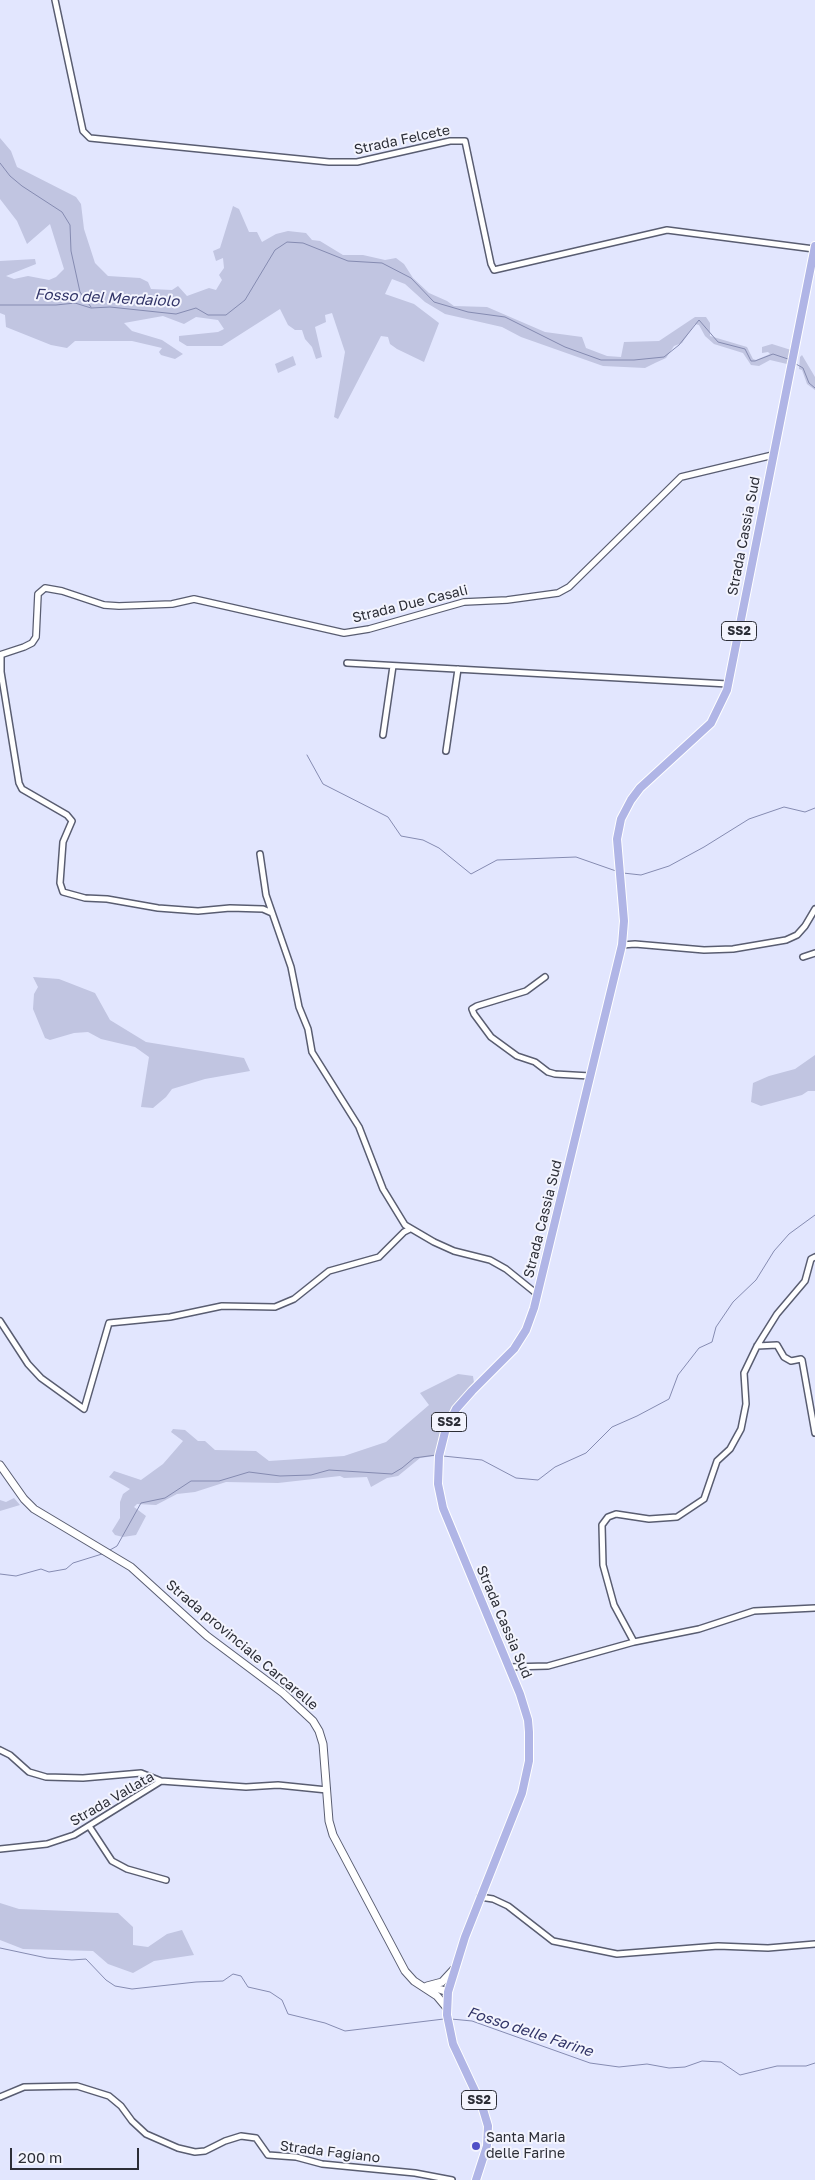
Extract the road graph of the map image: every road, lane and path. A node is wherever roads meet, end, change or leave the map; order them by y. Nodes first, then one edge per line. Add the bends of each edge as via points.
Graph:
1 (55, 0) edge
2 (815, 247) edge
3 (773, 455) junction
4 (0, 655) edge
5 (347, 664) dead end
6 (393, 666) junction
7 (458, 669) junction
8 (728, 684) junction
9 (383, 735) dead end
10 (446, 751) dead end
11 (260, 854) dead end
12 (815, 909) edge
13 (272, 913) junction
14 (622, 945) junction
15 (815, 953) edge
16 (803, 957) dead end
17 (544, 977) dead end
18 (590, 1076) junction
19 (410, 1229) junction
20 (815, 1257) edge
21 (537, 1294) junction
22 (0, 1321) edge
23 (757, 1346) junction
24 (815, 1433) edge
25 (0, 1465) edge
26 (814, 1606) edge
27 (634, 1642) junction
28 (509, 1667) junction
29 (0, 1750) edge
30 (161, 1781) junction
31 (327, 1790) junction
32 (89, 1826) junction
33 (0, 1849) edge
34 (166, 1880) dead end
35 (480, 1897) junction
36 (815, 1944) edge
37 (454, 1969) junction
38 (429, 1989) junction
39 (448, 1992) junction
40 (448, 2016) junction
41 (0, 2097) edge
42 (452, 2180) edge
43 (476, 2180) edge

1 - 2 street, Strada Felcete via 83,131 90,138 329,162 357,162 450,141 465,141 494,270 666,230
2 - 3 main road, Strada Cassia Sud / SS2
3 - 4 street, Strada Due Casali via 681,477 575,581 558,593 464,602 344,633 194,599 172,604 104,605 45,588 38,594 36,637 32,643
3 - 8 main road, Strada Cassia Sud / SS2
4 - 13 street via 19,783 22,789 72,821 63,842 60,883 63,892 165,909 198,912 230,908 263,909
5 - 6 street
6 - 7 street
6 - 9 street
7 - 8 street
7 - 10 street
8 - 14 main road, Strada Cassia Sud / SS2 via 711,723 640,788 619,824 624,921
11 - 13 street via 264,889
12 - 14 street via 797,935 778,942 704,950
13 - 19 street via 291,967 312,1052 359,1127 383,1189
14 - 18 main road, Strada Cassia Sud / SS2
15 - 16 street
17 - 18 street via 526,991 472,1009 474,1014 491,1037 517,1056 535,1062 548,1072
18 - 21 main road, Strada Cassia Sud / SS2
19 - 21 street via 454,1251 490,1260
19 - 22 street via 379,1257 329,1271 294,1299 275,1307 222,1306 170,1317 109,1323 84,1409 41,1378
20 - 23 street via 811,1260 805,1281 777,1314
21 - 28 main road, Strada Cassia Sud / SS2 via 521,1340 456,1409 445,1432 439,1456 438,1484 443,1508
23 - 24 street via 777,1345 784,1357 791,1361 802,1360
23 - 27 street via 744,1373 746,1404 741,1429 730,1449 717,1461 704,1498 677,1517 660,1519 616,1514 608,1517 602,1525 605,1573 614,1605
25 - 31 main road, Strada provinciale Carcarelle via 34,1509 112,1554 138,1573 207,1636 283,1693 309,1717 322,1740
26 - 27 street via 754,1611 699,1629
27 - 28 street via 548,1666
28 - 35 main road, Strada Cassia Sud / SS2 via 528,1720 530,1761 522,1793
29 - 30 street via 29,1772 46,1777 83,1778 141,1773
30 - 31 street, Strada Vallata
30 - 32 street, Strada Vallata
31 - 38 main road, Strada provinciale Carcarelle via 333,1835 405,1971 419,1985
32 - 33 street, Strada Vallata via 47,1844
32 - 34 street via 112,1861 127,1869
35 - 36 street via 508,1906 553,1941 617,1954 718,1946 768,1948
35 - 37 main road, Strada Cassia Sud / SS2
37 - 38 main road via 442,1982
37 - 39 main road, Strada Cassia Sud / SS2
38 - 39 main road
38 - 40 main road
39 - 40 main road, Strada Cassia Sud / SS2
40 - 43 main road, Strada Cassia Sud / SS2 via 459,2059 488,2126 487,2146
41 - 42 street, Strada Fagiano via 24,2087 77,2086 109,2096 146,2134 178,2148 205,2151 241,2136 256,2138 268,2156 296,2157 322,2164

